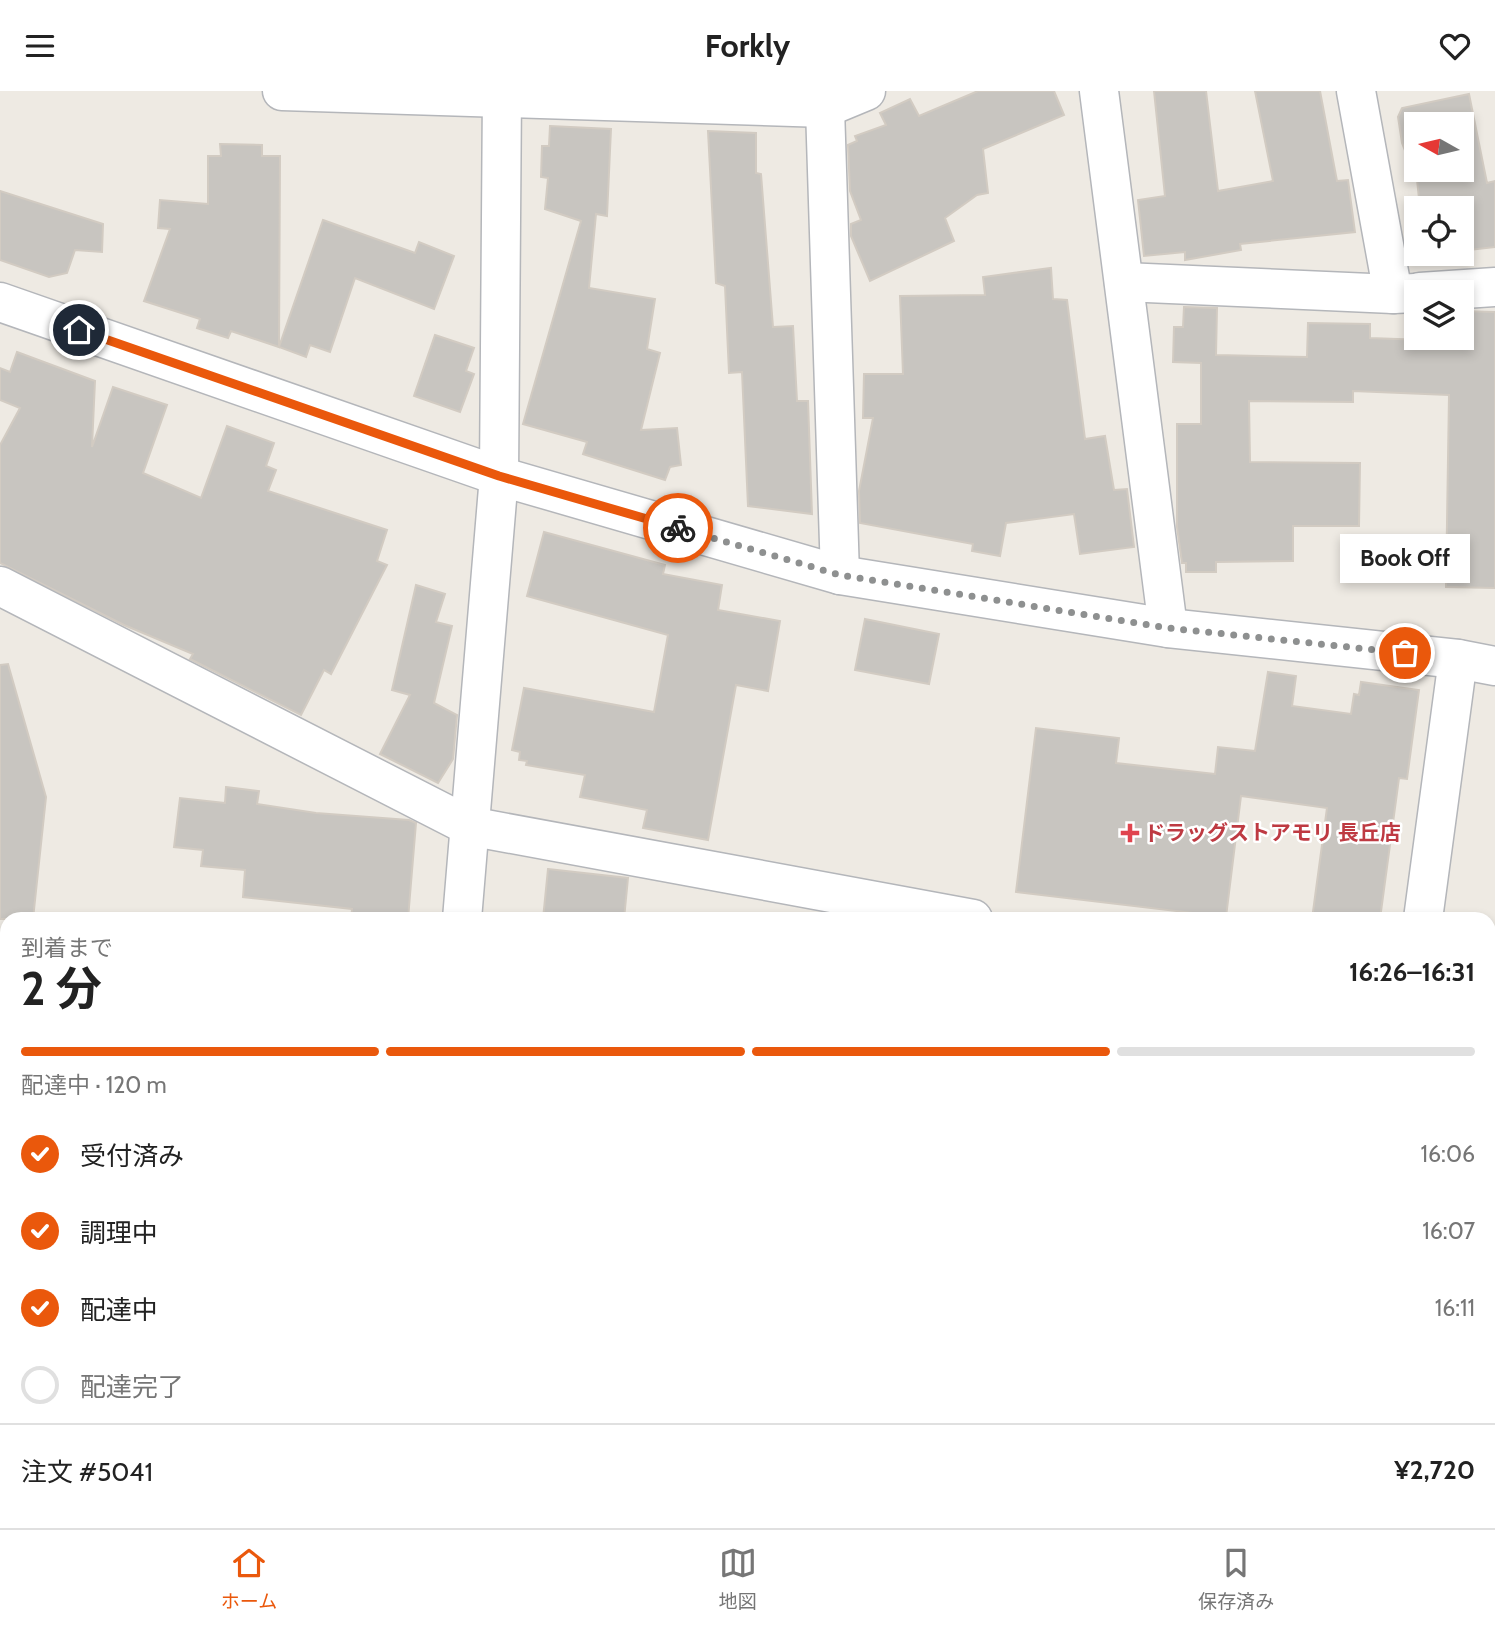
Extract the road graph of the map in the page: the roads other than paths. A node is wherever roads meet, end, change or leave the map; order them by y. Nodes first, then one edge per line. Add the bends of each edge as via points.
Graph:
1 (282, 91) edge
2 (866, 91) edge
3 (1100, 91) edge
4 (1356, 91) edge
5 (502, 94) edge
6 (824, 109) junction
7 (1407, 280) edge
8 (1124, 282) junction
9 (1495, 287) edge
10 (1474, 288) edge
11 (1404, 293) edge
12 (0, 302) edge
13 (499, 476) junction
14 (840, 575) junction
15 (0, 586) edge
16 (1168, 628) junction
17 (1458, 659) junction
18 (1495, 666) edge
19 (469, 826) junction
20 (817, 904) edge
21 (462, 912) edge
22 (900, 912) edge
23 (1424, 912) edge

1 - 5 street
2 - 6 street
3 - 8 street
4 - 7 street
5 - 6 street
5 - 13 street
6 - 14 street
8 - 11 street
8 - 16 street
9 - 10 street
12 - 13 street
13 - 14 street
13 - 19 street
14 - 16 street
15 - 19 street
16 - 17 street
17 - 18 street
17 - 23 street
19 - 20 street
19 - 21 street
20 - 22 street

